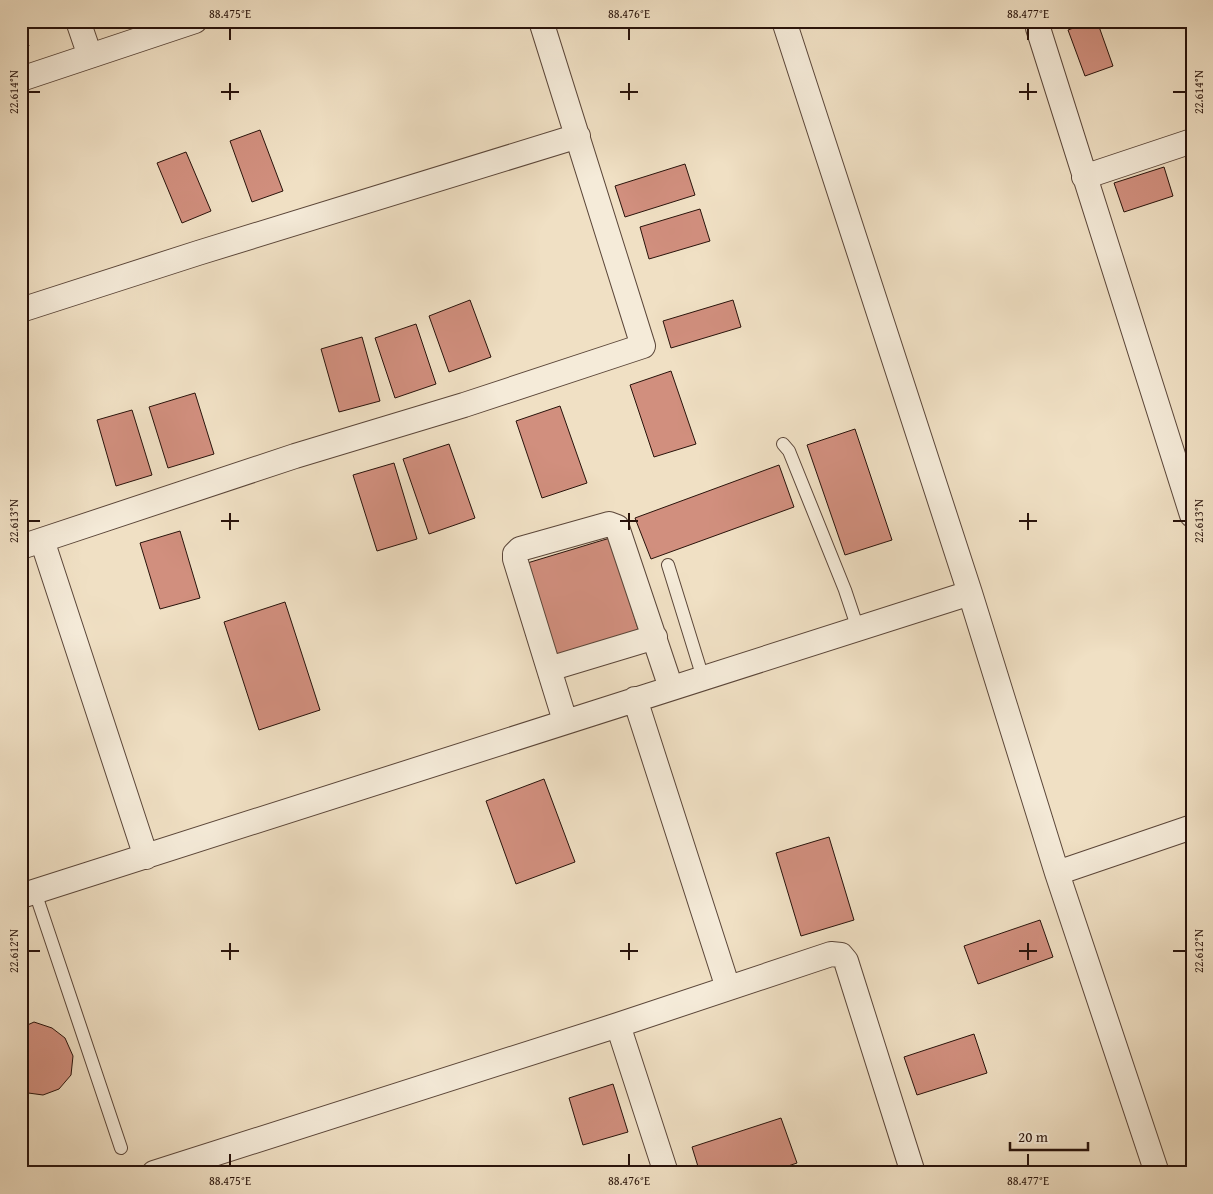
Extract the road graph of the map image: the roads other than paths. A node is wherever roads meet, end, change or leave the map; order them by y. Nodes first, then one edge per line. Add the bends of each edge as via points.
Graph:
1 (78, 21) edge
2 (195, 21) edge
3 (541, 21) edge
4 (784, 21) edge
5 (1039, 21) edge
6 (90, 56) junction
7 (21, 79) edge
8 (578, 136) junction
9 (1192, 141) edge
10 (1084, 177) junction
11 (21, 310) edge
12 (783, 444) dead end
13 (1192, 515) edge
14 (32, 543) edge
15 (668, 565) dead end
16 (970, 593) junction
17 (858, 629) junction
18 (655, 637) junction
19 (549, 669) junction
20 (703, 678) junction
21 (671, 688) junction
22 (635, 700) junction
23 (565, 721) junction
24 (1192, 827) edge
25 (146, 857) junction
26 (1056, 873) junction
27 (28, 894) edge
28 (728, 988) junction
29 (618, 1024) junction
30 (121, 1148) dead end
31 (154, 1173) edge
32 (666, 1173) edge
33 (913, 1173) edge
34 (1157, 1173) edge

1 - 6 street
2 - 6 street
3 - 8 street
4 - 16 street
5 - 10 street via 1038,28
6 - 7 street
8 - 11 street
8 - 14 street via 643,342 641,348 295,456
9 - 10 street
10 - 13 street
12 - 17 lane via 789,451
14 - 25 street
15 - 20 lane
16 - 17 street
16 - 26 street
17 - 20 street
18 - 19 street
18 - 19 street via 620,532 614,524 520,549 515,559
18 - 21 street
19 - 23 street
20 - 21 street
21 - 22 street
22 - 23 street
22 - 28 street
23 - 25 street
24 - 26 street
25 - 27 street
26 - 34 street
27 - 30 lane
28 - 29 street
28 - 33 street via 831,954 841,955 846,961
29 - 31 street
29 - 32 street

